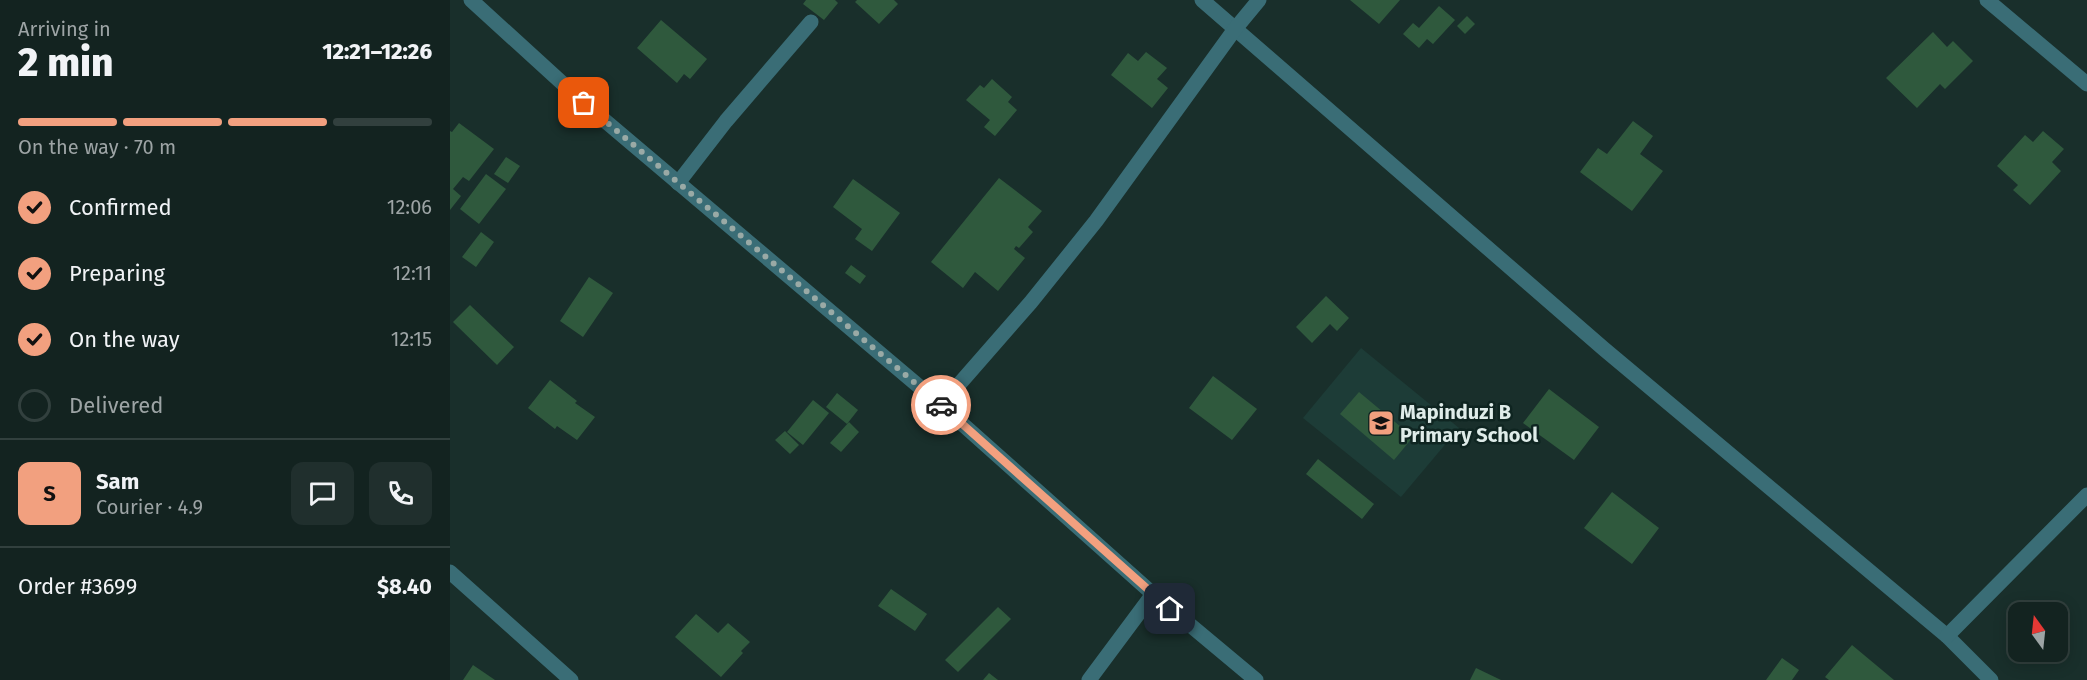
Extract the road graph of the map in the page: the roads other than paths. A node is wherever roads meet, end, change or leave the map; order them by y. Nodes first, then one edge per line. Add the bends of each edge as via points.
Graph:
1 (471, 0) edge
2 (1202, 0) edge
3 (1259, 0) edge
4 (1987, 0) edge
5 (811, 22) dead end
6 (1235, 28) junction
7 (2087, 84) edge
8 (678, 183) junction
9 (941, 405) junction
10 (2087, 495) edge
11 (450, 572) edge
12 (1153, 594) junction
13 (1947, 636) junction
14 (571, 680) edge
15 (1089, 680) edge
16 (1256, 680) edge
17 (1991, 680) edge

1 - 8 street
2 - 6 street
3 - 6 street
4 - 7 street
5 - 8 street
6 - 9 street via 1096,221
6 - 13 street via 1604,349
8 - 9 street
9 - 12 street
10 - 13 street
11 - 14 street
12 - 15 street
12 - 16 street
13 - 17 street

